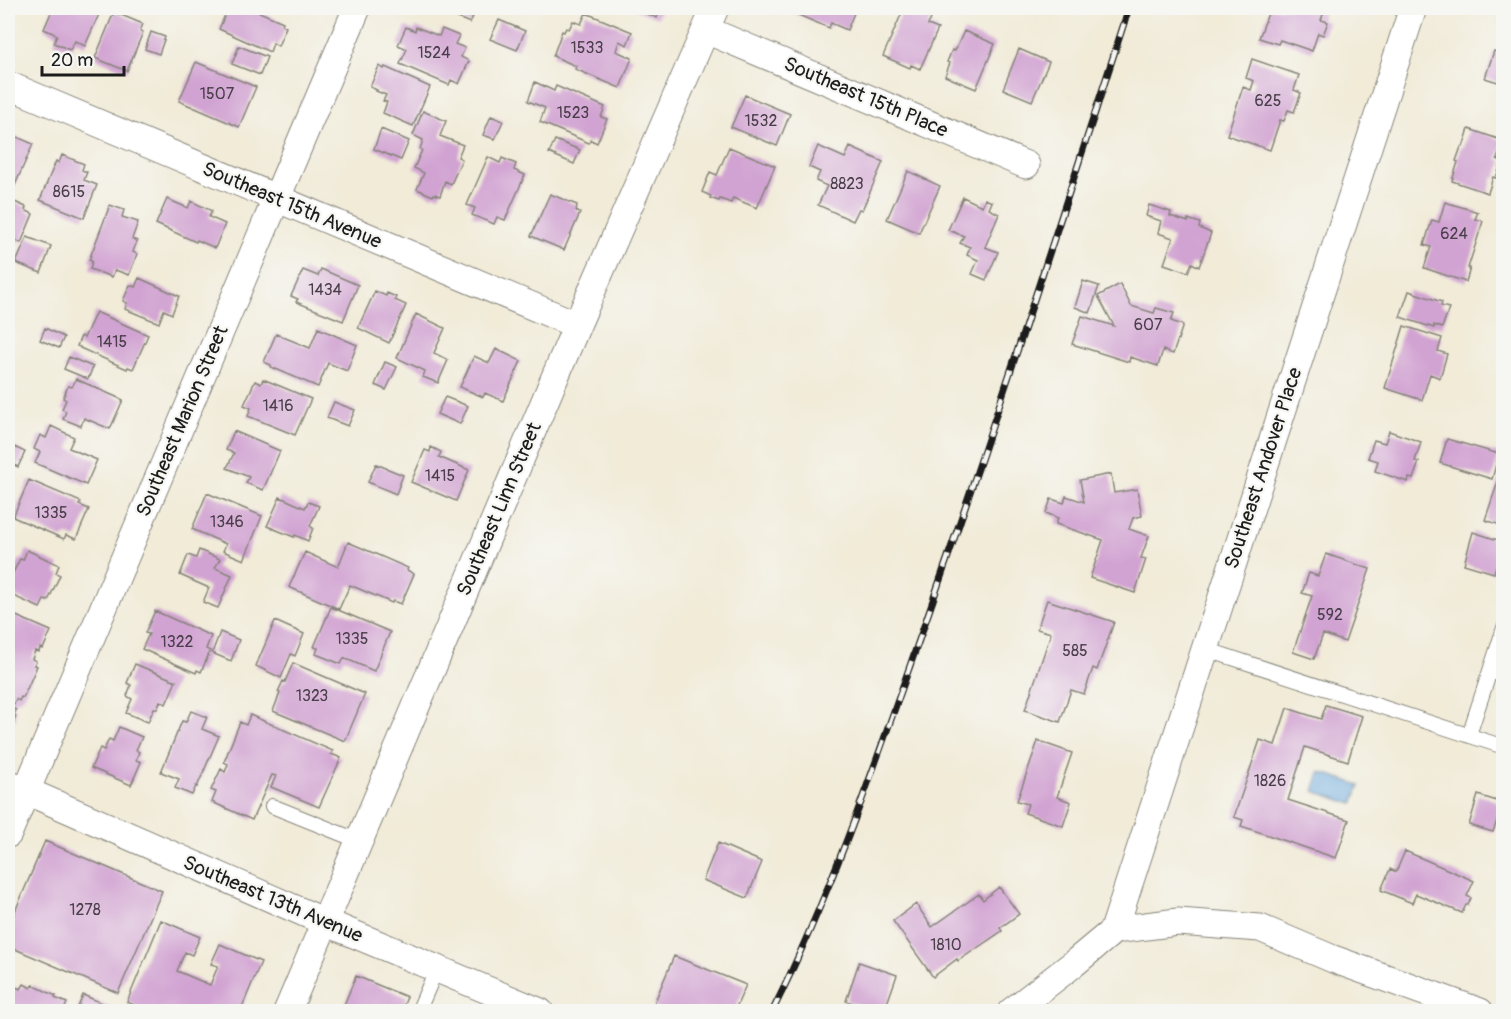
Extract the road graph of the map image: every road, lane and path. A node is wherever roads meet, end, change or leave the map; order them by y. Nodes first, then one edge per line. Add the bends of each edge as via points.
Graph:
1 (357, 8) edge
2 (1413, 8) edge
3 (710, 19) edge
4 (8, 85) edge
5 (1026, 165) dead end
6 (276, 198) junction
7 (577, 325) junction
8 (1503, 628) edge
9 (1204, 649) junction
10 (1469, 735) junction
11 (1503, 747) edge
12 (17, 787) edge
13 (272, 806) dead end
14 (8, 834) edge
15 (359, 841) junction
16 (325, 922) junction
17 (1114, 930) junction
18 (437, 968) junction
19 (287, 1011) edge
20 (418, 1011) edge
21 (540, 1011) edge
22 (1011, 1011) edge
23 (1480, 1011) edge

1 - 6 street, Southeast Marion Street
2 - 9 street, Southeast Andover Place
3 - 5 street, Southeast 15th Place
3 - 7 street, Southeast Linn Street
4 - 6 street, Southeast 15th Avenue
6 - 7 street, Southeast 15th Avenue
6 - 12 street, Southeast Marion Street
7 - 15 street, Southeast Linn Street
8 - 10 lane
9 - 10 lane
9 - 17 street, Southeast Andover Place
10 - 11 lane
12 - 14 street, Southeast Marion Street
12 - 16 street, Southeast 13th Avenue
13 - 15 lane
15 - 16 street, Southeast Linn Street
16 - 18 street, Southeast 13th Avenue
16 - 19 street, Southeast Linn Street
17 - 22 street
17 - 23 street via 1178,922 1260,928 1333,959
18 - 20 lane
18 - 21 street, Southeast 13th Avenue

